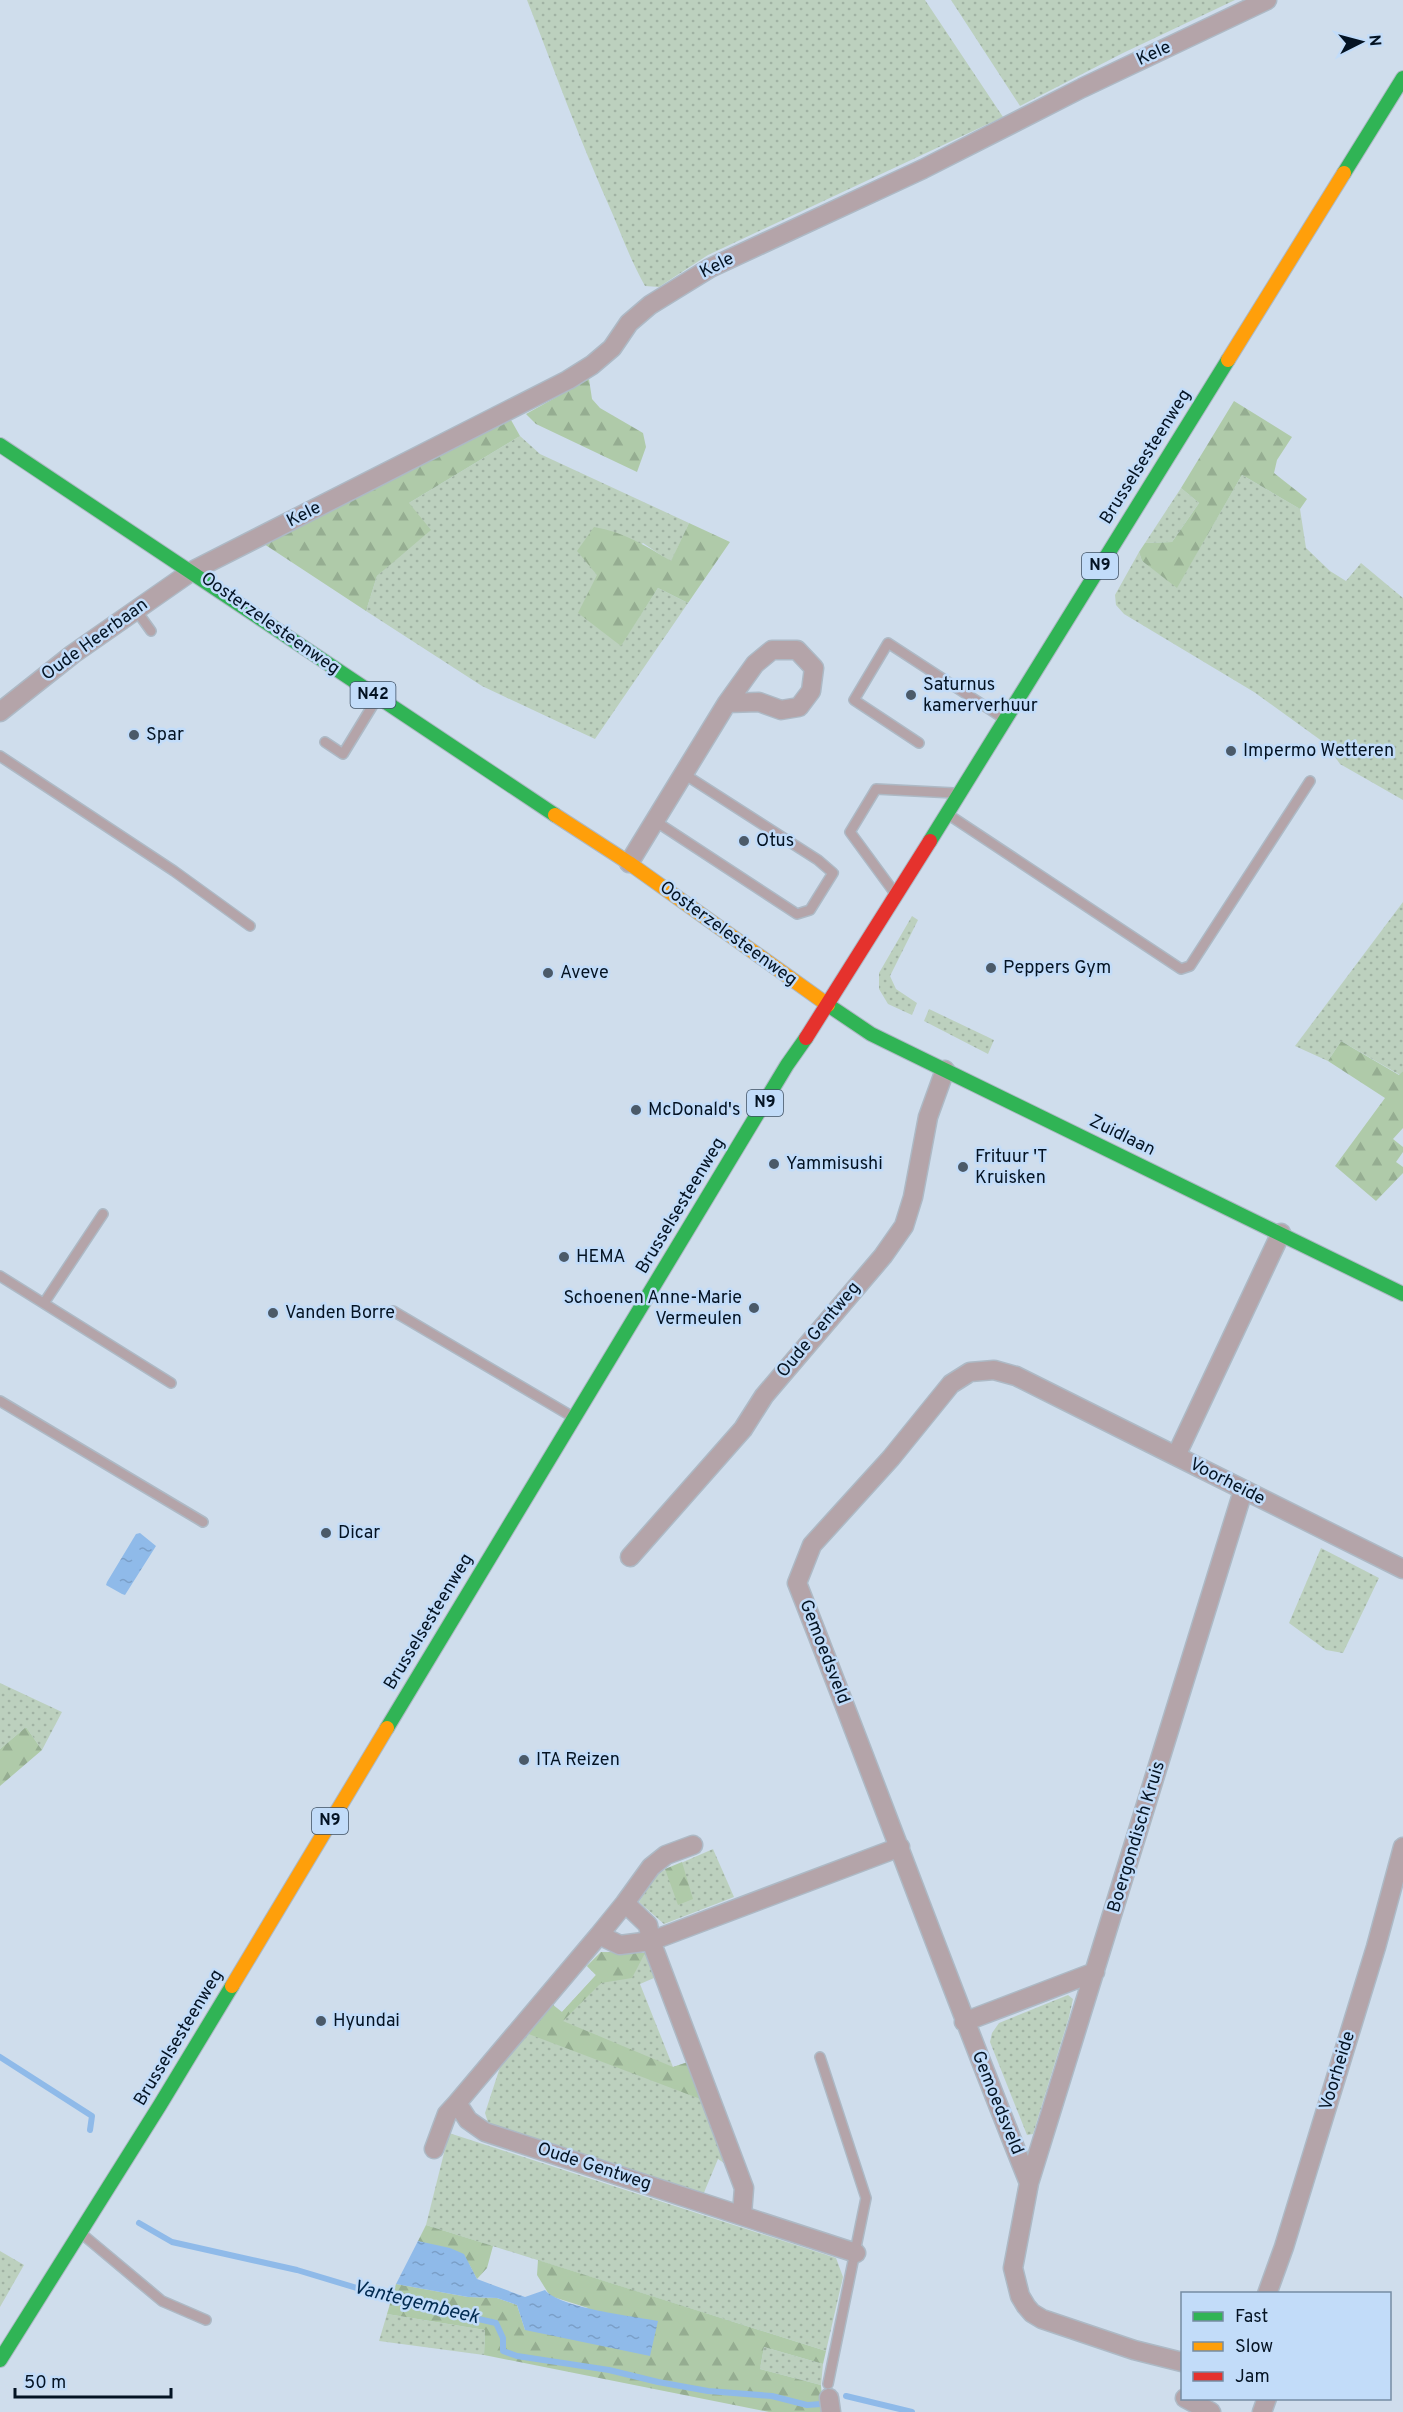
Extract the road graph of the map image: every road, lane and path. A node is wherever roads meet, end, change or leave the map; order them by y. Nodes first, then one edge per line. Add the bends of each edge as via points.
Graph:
1 (1267, 0) edge
2 (1403, 78) edge
3 (0, 445) edge
4 (192, 571) junction
5 (136, 610) junction
6 (151, 631) dead end
7 (377, 698) junction
8 (728, 703) junction
9 (0, 712) edge
10 (1005, 720) junction
11 (325, 741) dead end
12 (919, 743) dead end
13 (0, 756) edge
14 (684, 774) junction
15 (1310, 781) dead end
16 (959, 794) junction
17 (947, 814) junction
18 (655, 821) junction
19 (629, 863) junction
20 (896, 895) junction
21 (250, 926) dead end
22 (828, 1005) junction
23 (945, 1070) junction
24 (103, 1214) dead end
25 (1281, 1233) junction
26 (0, 1276) edge
27 (1403, 1294) edge
28 (44, 1304) junction
29 (393, 1311) dead end
30 (171, 1383) dead end
31 (0, 1401) edge
32 (575, 1418) junction
33 (1176, 1456) junction
34 (1244, 1491) junction
35 (202, 1522) dead end
36 (630, 1557) dead end
37 (1403, 1569) edge
38 (693, 1845) dead end
39 (900, 1847) junction
40 (1403, 1847) edge
41 (625, 1903) junction
42 (599, 1935) junction
43 (651, 1941) junction
44 (1095, 1972) junction
45 (964, 2022) junction
46 (820, 2057) dead end
47 (457, 2103) junction
48 (434, 2149) dead end
49 (1029, 2184) junction
50 (742, 2214) junction
51 (80, 2233) junction
52 (856, 2253) junction
53 (1269, 2292) edge
54 (206, 2320) dead end
55 (0, 2360) edge
56 (1181, 2362) edge
57 (829, 2398) edge
58 (1189, 2400) edge
59 (1211, 2412) edge

1 - 4 street, Kele via 1082,88 923,170 710,268 650,305 629,323 612,348 568,380
2 - 10 main road, Brusselsesteenweg / N9
3 - 4 main road, Oosterzelesteenweg / N42
4 - 5 street, Oude Heerbaan
4 - 7 main road, Oosterzelesteenweg / N42
5 - 6 lane
5 - 9 street, Oude Heerbaan
7 - 11 lane via 343,754
7 - 19 main road, Oosterzelesteenweg / N42
8 - 8 street via 755,664 772,650 797,650 814,668 812,691 798,707 781,710 759,702
8 - 14 street
10 - 12 lane via 888,643 854,699
10 - 16 main road, Brusselsesteenweg / N9
13 - 21 lane
14 - 18 street
14 - 18 lane via 833,873 810,910 797,914
15 - 17 lane via 1190,966 1181,969
16 - 17 main road, Brusselsesteenweg / N9
16 - 20 lane via 876,789 850,832
17 - 20 main road, Brusselsesteenweg / N9
18 - 19 street
19 - 22 main road, Oosterzelesteenweg / N42
20 - 22 main road, Brusselsesteenweg / N9
22 - 23 main road, Zuidlaan via 871,1034
22 - 32 main road, Brusselsesteenweg / N9 via 787,1065
23 - 25 main road, Zuidlaan
23 - 36 street, Oude Gentweg via 928,1117 904,1226 764,1396 743,1429
24 - 28 lane
25 - 27 main road, Zuidlaan
25 - 33 street, Voorheide
26 - 28 lane
28 - 30 lane
29 - 32 lane
31 - 35 lane
32 - 51 main road, Brusselsesteenweg / N9
33 - 34 street, Voorheide
33 - 39 street, Gemoedsveld via 1016,1376 993,1370 970,1372 951,1384 812,1545 797,1582
34 - 37 street, Voorheide
34 - 44 street, Boergondisch Kruis
38 - 41 street via 651,1867
39 - 43 street
39 - 45 street, Gemoedsveld
40 - 53 street, Voorheide via 1376,1947
41 - 42 street
41 - 43 street via 648,1925
42 - 43 street via 620,1944
42 - 47 street
43 - 50 street via 744,2187
44 - 45 street
44 - 49 street, Boergondisch Kruis
45 - 49 street, Gemoedsveld
46 - 52 lane via 867,2198
47 - 48 street via 447,2114
47 - 50 street, Oude Gentweg via 468,2120 485,2132
49 - 56 street via 1013,2268 1020,2296 1032,2313 1134,2350
50 - 52 street, Oude Gentweg
51 - 54 lane via 162,2301
51 - 55 main road, Brusselsesteenweg / N9
52 - 57 lane
58 - 59 street

